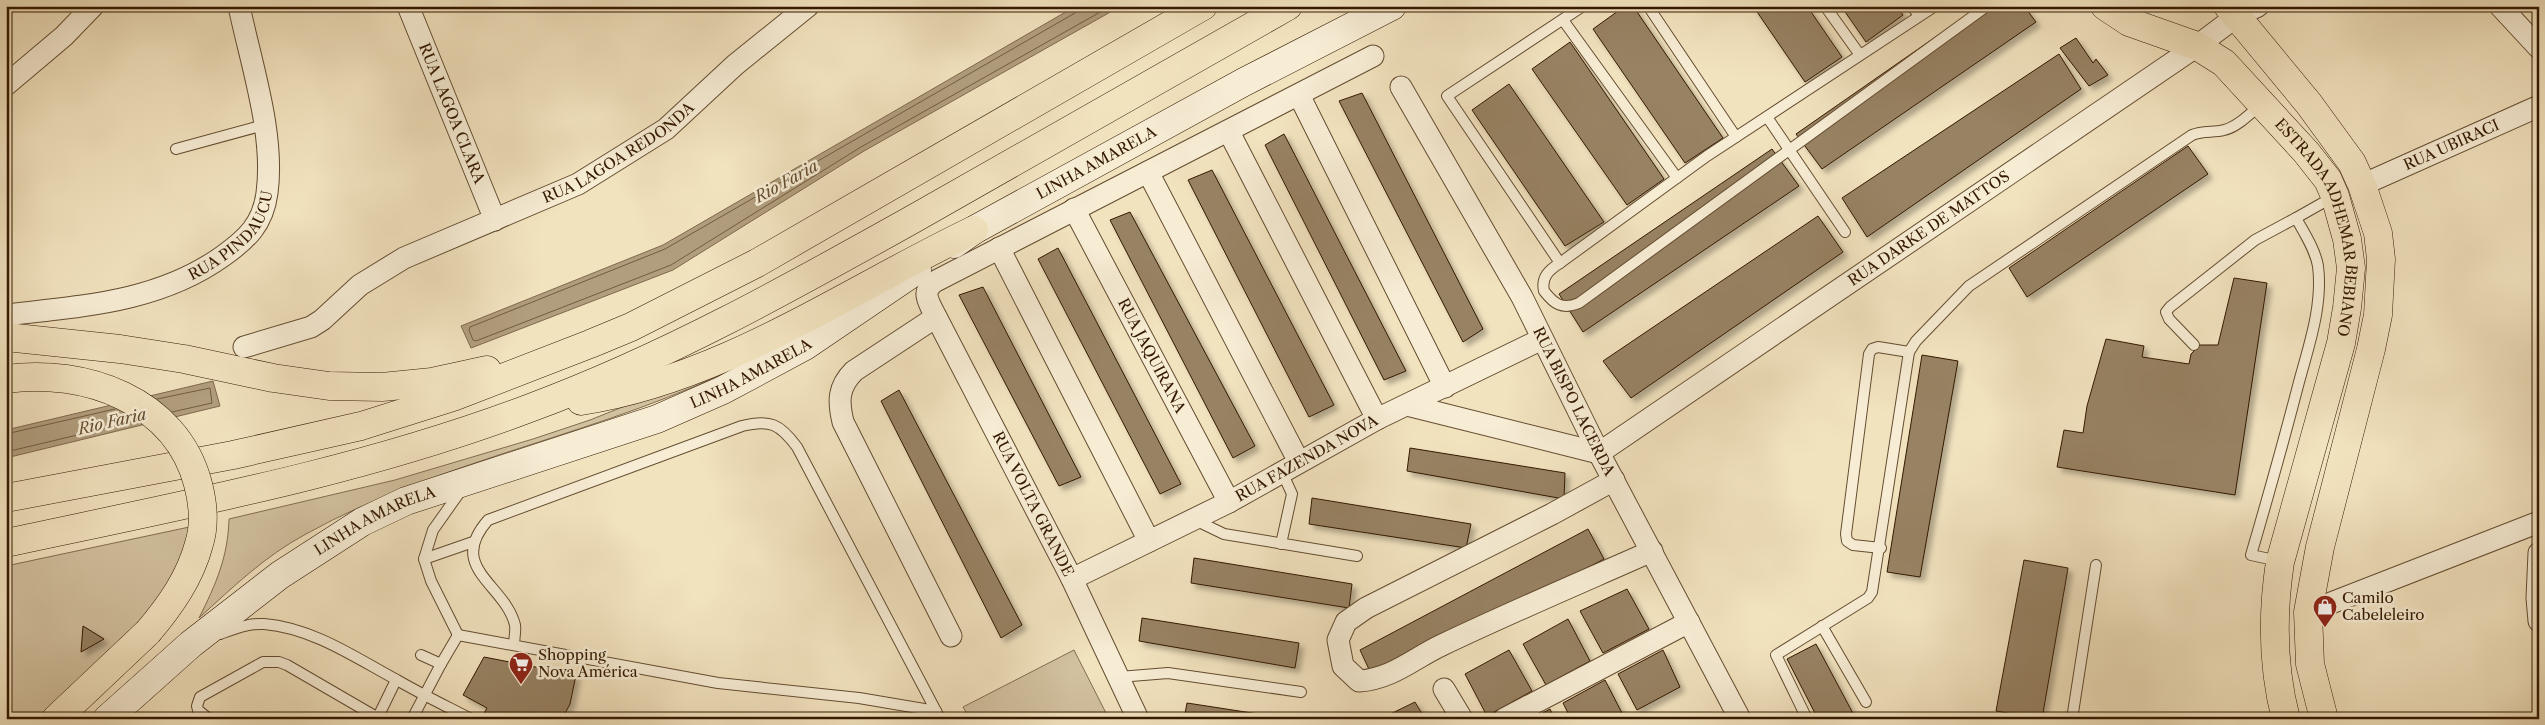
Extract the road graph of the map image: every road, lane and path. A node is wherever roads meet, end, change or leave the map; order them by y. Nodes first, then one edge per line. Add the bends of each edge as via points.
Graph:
1 (93, 6) edge
2 (238, 6) edge
3 (408, 6) edge
4 (808, 6) edge
5 (1203, 6) edge
6 (1288, 6) edge
7 (1392, 6) edge
8 (1583, 6) edge
9 (1648, 6) edge
10 (1825, 6) edge
11 (1912, 6) edge
12 (1935, 6) edge
13 (1987, 6) edge
14 (2105, 6) edge
15 (2500, 6) edge
16 (2241, 10) edge
17 (1919, 16) junction
18 (1563, 20) junction
19 (2197, 46) junction
20 (2539, 48) edge
21 (1860, 55) junction
22 (1373, 56) dead end
23 (6, 84) edge
24 (1402, 87) dead end
25 (1299, 95) junction
26 (2262, 102) junction
27 (2539, 106) edge
28 (1767, 117) junction
29 (264, 125) junction
30 (1229, 132) junction
31 (1736, 136) junction
32 (176, 148) dead end
33 (1789, 150) junction
34 (1148, 172) junction
35 (1677, 178) junction
36 (2362, 185) junction
37 (2335, 196) junction
38 (1074, 209) junction
39 (2296, 218) junction
40 (495, 220) junction
41 (974, 230) junction
42 (1846, 232) dead end
43 (999, 248) junction
44 (1560, 263) junction
45 (6, 315) edge
46 (936, 317) junction
47 (6, 338) edge
48 (1542, 339) junction
49 (61, 343) junction
50 (2194, 345) dead end
51 (244, 347) dead end
52 (6, 350) edge
53 (1908, 352) junction
54 (534, 366) junction
55 (6, 379) edge
56 (1445, 387) junction
57 (1407, 405) junction
58 (530, 408) junction
59 (1377, 420) junction
60 (1599, 453) junction
61 (1291, 467) junction
62 (468, 480) junction
63 (1614, 480) junction
64 (6, 498) edge
65 (1229, 502) junction
66 (1194, 519) junction
67 (2539, 522) edge
68 (1149, 541) junction
69 (473, 542) junction
70 (6, 543) edge
71 (1281, 544) junction
72 (1881, 548) junction
73 (1652, 551) junction
74 (2539, 553) edge
75 (1357, 556) dead end
76 (424, 559) junction
77 (2280, 562) junction
78 (2096, 565) dead end
79 (1072, 578) junction
80 (2308, 612) junction
81 (2539, 620) edge
82 (1689, 622) junction
83 (1822, 626) junction
84 (458, 635) junction
85 (950, 636) dead end
86 (190, 644) junction
87 (514, 645) junction
88 (421, 655) dead end
89 (441, 664) junction
90 (1118, 677) junction
91 (396, 680) junction
92 (1444, 689) dead end
93 (1301, 692) dead end
94 (425, 695) junction
95 (1866, 702) dead end
96 (938, 715) edge
97 (378, 718) edge
98 (56, 719) edge
99 (107, 719) edge
100 (209, 719) edge
101 (412, 719) edge
102 (472, 719) edge
103 (1138, 719) edge
104 (1462, 719) edge
105 (1504, 719) edge
106 (1740, 719) edge
107 (1807, 719) edge
108 (2072, 719) edge
109 (2286, 719) edge
110 (2324, 719) edge

1 - 23 street via 64,36
2 - 29 street, RUA PINDAUCU
3 - 40 street, RUA LAGOA CLARA
4 - 40 street, RUA LAGOA REDONDA via 735,65 666,129 578,184
5 - 54 main road via 757,263 630,327
6 - 58 main road via 752,307 670,349
7 - 41 main road, LINHA AMARELA via 1244,82
8 - 18 lane
9 - 31 lane
10 - 21 lane
11 - 17 lane
12 - 17 lane
13 - 33 lane
14 - 19 main road, ESTRADA ADHEMAR BEBIANO via 2129,22
15 - 20 street
16 - 19 street, RUA DARKE DE MATTOS
16 - 36 main road via 2336,140
17 - 21 lane
18 - 35 lane
18 - 44 lane via 1448,96
19 - 26 main road, ESTRADA ADHEMAR BEBIANO via 2224,64
19 - 60 street, RUA DARKE DE MATTOS
21 - 28 lane
22 - 25 street
24 - 48 street, RUA BISPO LACERDA via 1522,297
25 - 30 street
25 - 56 street
26 - 37 main road, ESTRADA ADHEMAR BEBIANO via 2328,180
26 - 53 lane via 2233,126 2192,135 1969,286
27 - 36 street, RUA UBIRACI
28 - 31 lane
28 - 33 lane
29 - 32 lane
29 - 45 street, RUA PINDAUCU via 267,193 261,219 241,243 201,272 159,290 124,300
30 - 34 street
30 - 59 street
31 - 35 lane
33 - 42 lane
33 - 44 lane via 1573,306 1553,303 1544,291 1545,277
34 - 38 street
34 - 61 street
35 - 44 lane
36 - 80 main road via 2378,233 2381,259 2378,315 2320,547
37 - 39 lane
37 - 77 main road, ESTRADA ADHEMAR BEBIANO via 2347,239 2350,268 2347,308 2341,343
38 - 43 street
38 - 65 street, RUA JAQUIRANA
39 - 50 lane via 2255,240 2170,307 2166,312 2169,319
39 - 77 lane via 2318,265 2315,323 2251,555
40 - 51 street, RUA LAGOA REDONDA via 404,258 360,285 312,327
41 - 58 main road via 750,346 626,391
41 - 62 main road, LINHA AMARELA via 805,346 756,374 657,419
43 - 46 street, RUA VOLTA GRANDE via 934,282 927,290 927,298
43 - 68 street
46 - 79 street, RUA VOLTA GRANDE
46 - 85 street via 854,371 840,391 840,407 844,422
47 - 49 main road
48 - 56 street, RUA FAZENDA NOVA
48 - 60 street, RUA BISPO LACERDA
49 - 52 main road
49 - 54 main road via 166,356 329,386 382,388 432,382 480,370
53 - 72 lane
53 - 72 lane via 1878,347 1869,354 1846,534 1847,541 1853,544
54 - 64 main road via 453,397 361,426 233,455
55 - 98 main road, bridge via 58,376 90,383 146,408 164,423 188,459 200,492 203,521 200,544 171,604 148,632
56 - 57 street, RUA FAZENDA NOVA
57 - 59 street, RUA FAZENDA NOVA
57 - 60 street
58 - 70 main road via 384,458
59 - 61 street, RUA FAZENDA NOVA
60 - 63 street, RUA BISPO LACERDA
61 - 65 street, RUA FAZENDA NOVA
61 - 71 lane via 1292,494
62 - 76 lane via 432,530
62 - 86 main road, LINHA AMARELA via 406,501 362,522 280,575
63 - 73 street, RUA BISPO LACERDA
63 - 73 street via 1366,608 1346,622 1338,640 1343,666 1359,681 1391,674 1440,646
65 - 66 street, RUA FAZENDA NOVA
66 - 68 street, RUA FAZENDA NOVA
66 - 71 lane via 1224,534
67 - 80 street
68 - 79 street, RUA FAZENDA NOVA
69 - 76 lane
69 - 87 lane via 474,560 481,575 515,626
69 - 96 lane via 488,520 501,514 742,426 756,423 778,426 797,447
71 - 75 lane
72 - 83 lane via 1868,598
73 - 82 street, RUA BISPO LACERDA
74 - 81 street
76 - 84 lane via 431,581
77 - 109 main road, ESTRADA ADHEMAR BEBIANO via 2275,591 2274,654
78 - 108 lane
79 - 90 street, RUA VOLTA GRANDE
80 - 110 main road via 2310,664
82 - 105 street
82 - 106 street, RUA BISPO LACERDA
83 - 95 lane
83 - 107 lane via 1776,655
84 - 87 lane
84 - 89 lane
86 - 91 lane via 238,627 263,624 321,640
86 - 99 main road, LINHA AMARELA
87 - 96 lane via 718,682 850,697
88 - 89 lane
89 - 94 lane
90 - 93 lane via 1168,673
90 - 103 street, RUA VOLTA GRANDE
91 - 94 lane
91 - 97 lane
92 - 104 street
94 - 101 lane
94 - 102 lane
97 - 100 lane via 287,665 271,661 263,662 200,698 198,710

